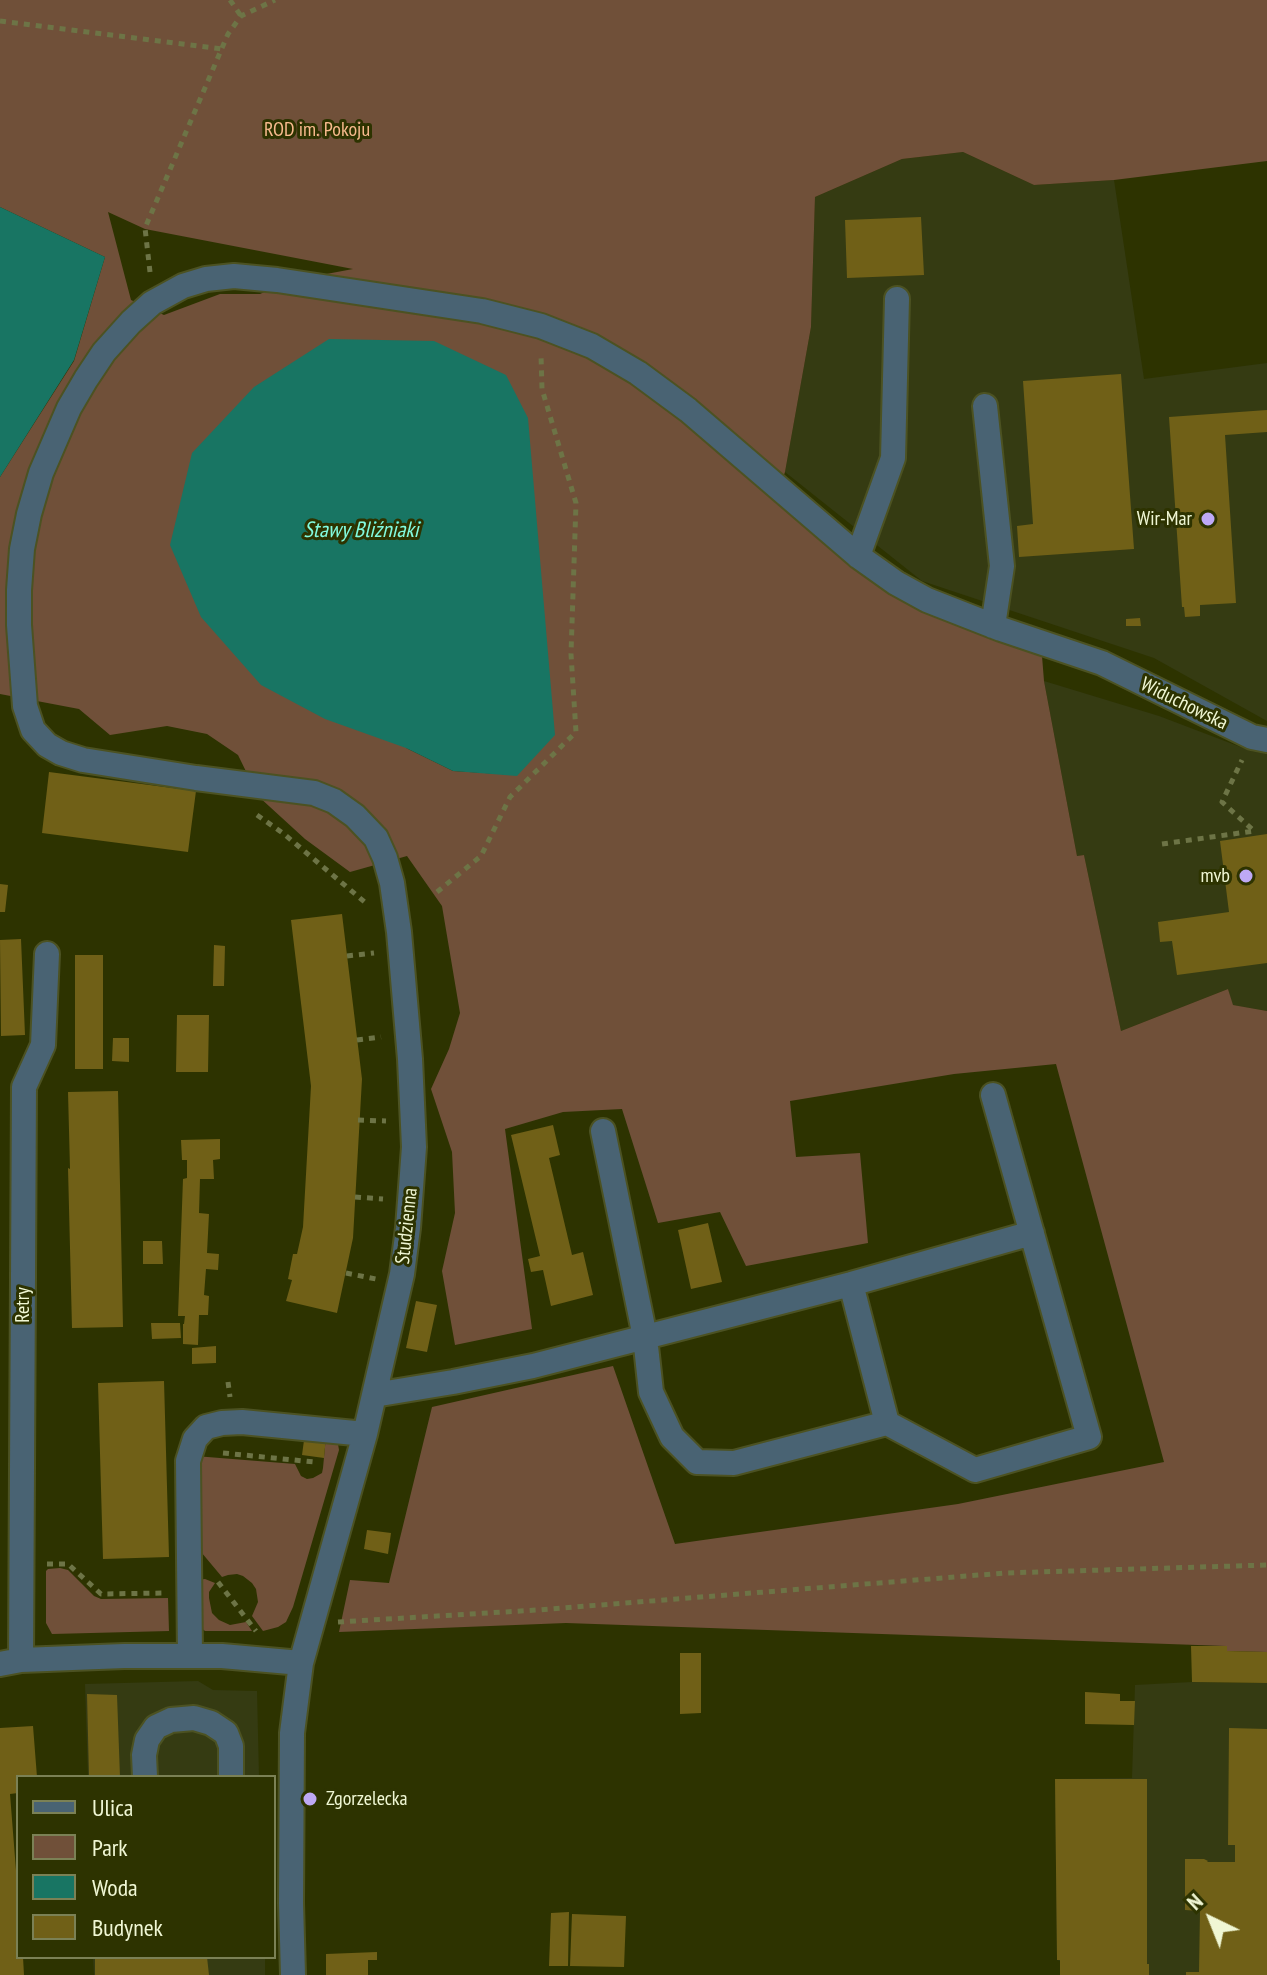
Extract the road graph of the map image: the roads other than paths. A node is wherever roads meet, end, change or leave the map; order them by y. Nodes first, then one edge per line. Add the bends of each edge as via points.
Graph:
1 (897, 299) dead end
2 (985, 406) dead end
3 (858, 556) junction
4 (993, 626) junction
5 (33, 730) joint
6 (1260, 738) edge
7 (47, 954) dead end
8 (993, 1095) dead end
9 (603, 1131) dead end
10 (1032, 1233) junction
11 (851, 1284) junction
12 (645, 1337) junction
13 (374, 1395) junction
14 (887, 1423) junction
15 (365, 1434) junction
16 (190, 1656) junction
17 (11, 1662) edge
18 (301, 1663) junction
19 (145, 1775) edge
20 (231, 1775) edge
21 (283, 1930) edge
22 (293, 1975) edge

1 - 3 street via 893,458
2 - 4 street via 1002,566
3 - 4 street, Widuchowska via 927,600
3 - 5 street, Widuchowska via 688,410 592,346 482,311 277,280 206,279 152,303 104,352 69,408 41,473 22,549 19,602 25,706
4 - 6 street, Widuchowska via 1102,663
5 - 13 street, Studzienna via 47,745 83,760 314,793 355,816 376,838 392,883 399,932 414,1147 402,1274
7 - 17 street, Retry via 43,1045 24,1087 22,1566
8 - 10 street
9 - 12 street
10 - 11 street
10 - 14 street via 1089,1437 975,1470
11 - 12 street
11 - 14 street
12 - 13 street via 533,1366
12 - 14 street via 651,1392 672,1437 697,1462 734,1463
13 - 15 street, Studzienna
15 - 16 street via 242,1422 206,1427 195,1439 188,1461
15 - 18 street, Studzienna
16 - 17 street
16 - 18 street
18 - 21 street, Studzienna via 292,1733
19 - 20 street via 147,1740 156,1727 194,1718 226,1733
21 - 22 street, Studzienna

